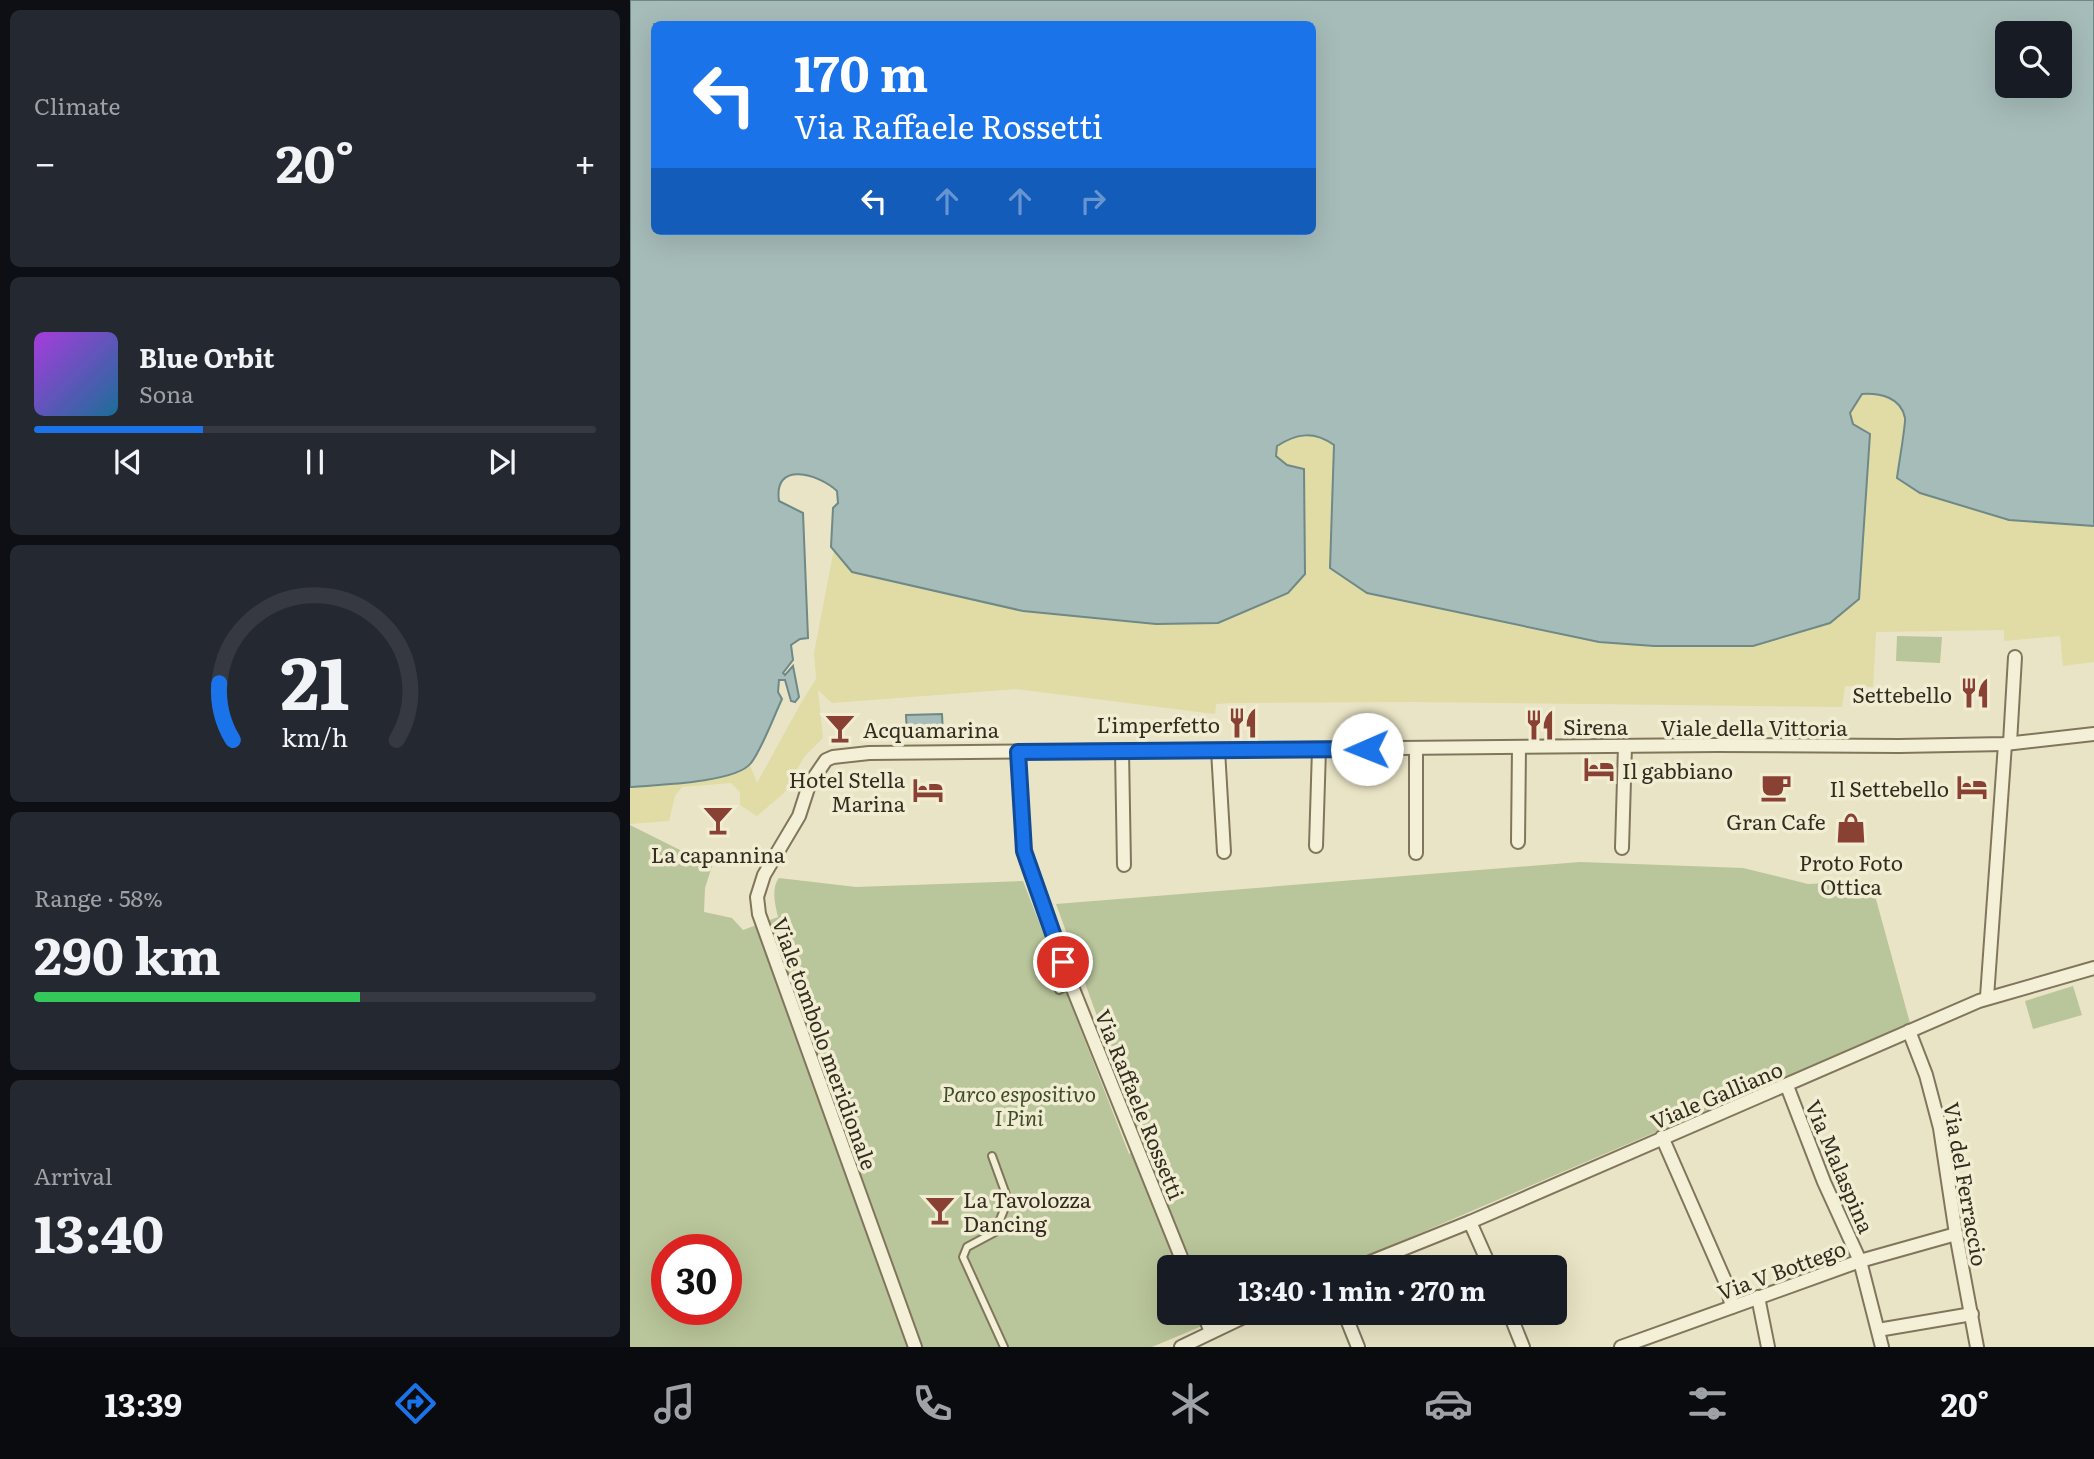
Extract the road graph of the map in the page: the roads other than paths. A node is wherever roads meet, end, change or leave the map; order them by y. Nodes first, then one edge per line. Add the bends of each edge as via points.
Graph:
1 (2015, 657) dead end
2 (2094, 734) edge
3 (2008, 744) junction
4 (1625, 746) junction
5 (1519, 747) junction
6 (1416, 748) junction
7 (1218, 750) junction
8 (1319, 750) junction
9 (1122, 751) junction
10 (1018, 752) junction
11 (826, 760) joint
12 (1518, 842) dead end
13 (1316, 846) dead end
14 (1622, 848) dead end
15 (1224, 852) dead end
16 (1416, 853) dead end
17 (1124, 865) dead end
18 (2094, 968) edge
19 (1071, 984) junction
20 (1059, 990) dead end
21 (1987, 997) junction
22 (1909, 1031) junction
23 (1787, 1086) junction
24 (1662, 1137) junction
25 (992, 1156) dead end
26 (1471, 1222) junction
27 (1956, 1234) junction
28 (1180, 1255) edge
29 (1387, 1255) edge
30 (1484, 1255) edge
31 (1860, 1261) junction
32 (1758, 1297) junction
33 (1732, 1307) junction
34 (1972, 1314) junction
35 (1208, 1325) edge
36 (1226, 1325) edge
37 (1350, 1325) edge
38 (1514, 1325) edge
39 (1878, 1330) junction
40 (1211, 1332) junction
41 (1651, 1342) edge
42 (915, 1347) edge
43 (1004, 1347) edge
44 (1181, 1347) edge
45 (1359, 1347) edge
46 (1523, 1347) edge
47 (1621, 1347) edge
48 (1768, 1347) edge
49 (1881, 1347) edge
50 (1977, 1347) edge

1 - 3 street
2 - 3 street, Viale della Vittoria
3 - 4 street, Viale della Vittoria
3 - 21 street
4 - 5 street, Viale della Vittoria
4 - 14 street
5 - 6 street, Viale della Vittoria
5 - 12 street
6 - 8 street, Viale della Vittoria
6 - 16 street
7 - 8 street, Viale della Vittoria
7 - 9 street, Viale della Vittoria
7 - 15 street
8 - 13 street
9 - 10 street, Viale della Vittoria
9 - 17 street
10 - 11 street, Viale della Vittoria via 869,754
10 - 19 street, Via Raffaele Rossetti via 1024,851
11 - 42 street, Viale tombolo meridionale via 809,785 799,816 764,875 757,897
18 - 21 street, Viale Galliano
19 - 20 lane
19 - 28 street, Via Raffaele Rossetti
21 - 22 street, Viale Galliano
22 - 23 street, Viale Galliano
22 - 27 street, Via del Ferraccio via 1940,1128
23 - 24 street, Viale Galliano
23 - 31 street, Via Malaspina
24 - 26 street, Viale Galliano
24 - 33 street via 1726,1283
25 - 43 lane via 1008,1200 995,1233 967,1247 963,1257
26 - 29 street, Viale Galliano
26 - 30 street
27 - 31 street, Via V Bottego
27 - 34 street, Via del Ferraccio
31 - 32 street, Via V Bottego
31 - 39 street, Via Malaspina
32 - 33 street, Via V Bottego
32 - 48 street
33 - 41 street, Via V Bottego
34 - 39 street
34 - 50 street, Via del Ferraccio
35 - 40 street
36 - 40 street
37 - 45 street
38 - 46 street
39 - 49 street, Via Malaspina
40 - 44 street
41 - 47 street, Via V Bottego

